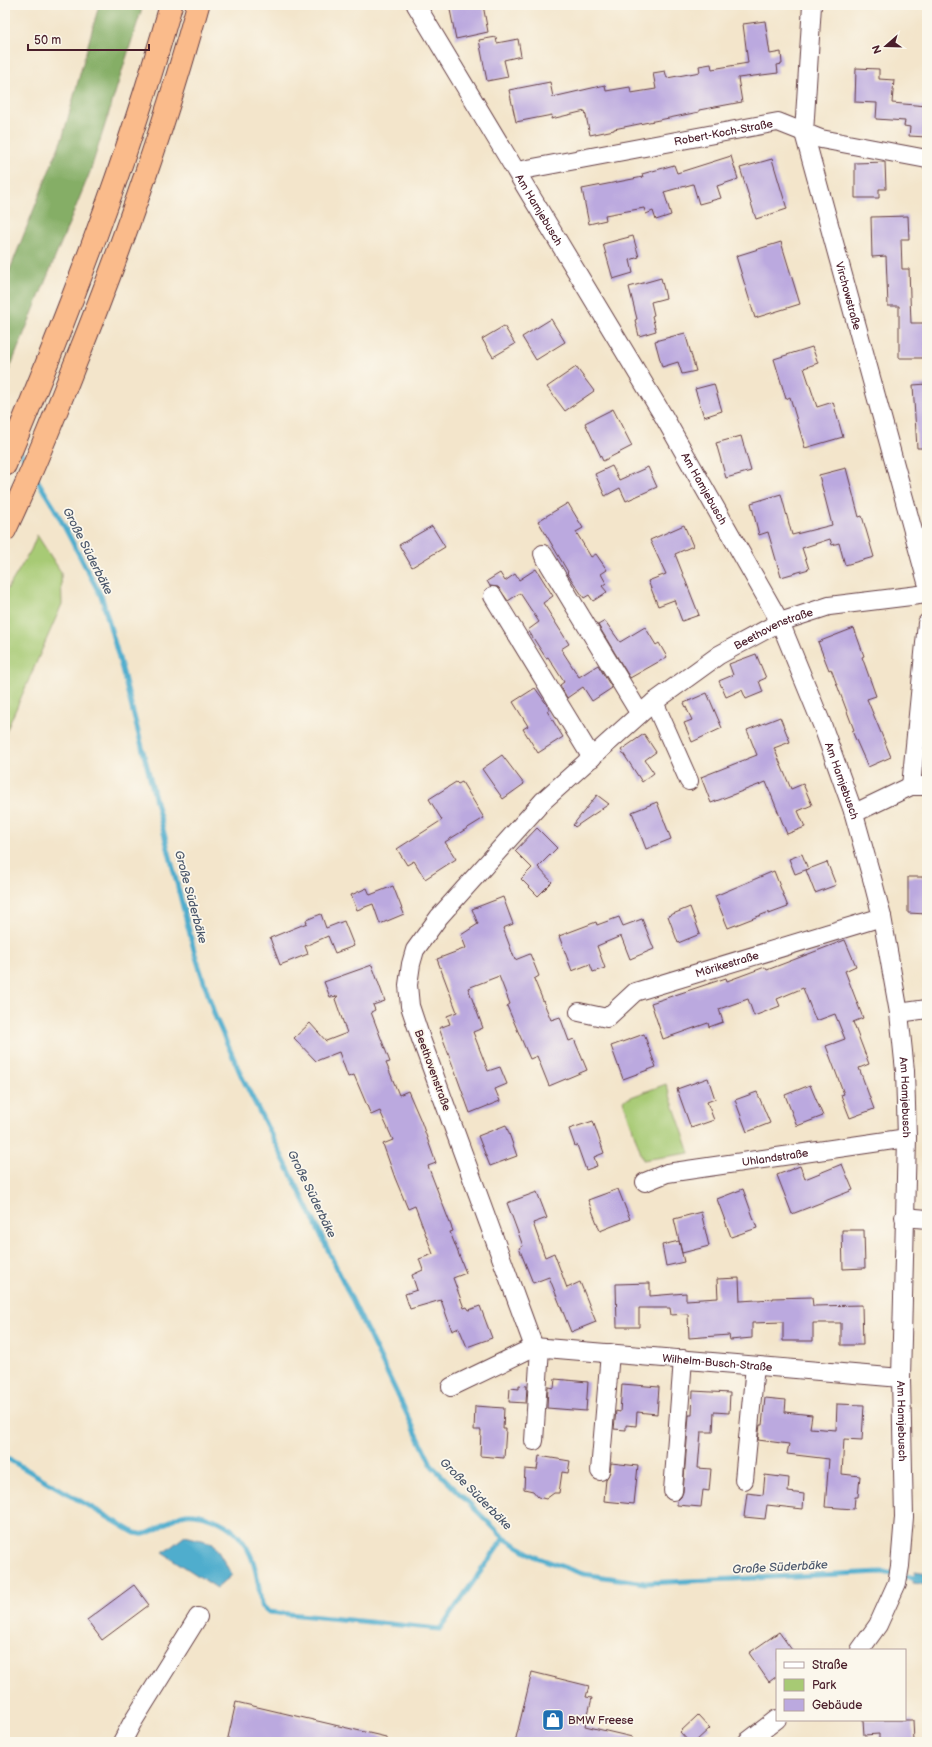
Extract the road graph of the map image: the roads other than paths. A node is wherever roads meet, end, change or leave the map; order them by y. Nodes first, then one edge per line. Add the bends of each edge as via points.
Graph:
1 (171, 5) edge
2 (198, 5) edge
3 (416, 5) edge
4 (812, 5) edge
5 (804, 133) junction
6 (927, 159) edge
7 (517, 171) junction
8 (5, 465) edge
9 (6, 529) edge
10 (543, 554) dead end
11 (927, 582) edge
12 (927, 594) edge
13 (493, 596) dead end
14 (780, 622) junction
15 (927, 623) edge
16 (654, 702) junction
17 (640, 714) junction
18 (592, 758) junction
19 (689, 781) dead end
20 (919, 786) edge
21 (853, 811) junction
22 (882, 917) junction
23 (927, 1009) edge
24 (579, 1012) dead end
25 (899, 1013) junction
26 (907, 1138) junction
27 (645, 1182) dead end
28 (904, 1217) junction
29 (927, 1219) edge
30 (537, 1348) junction
31 (610, 1353) junction
32 (683, 1359) junction
33 (755, 1366) junction
34 (901, 1378) junction
35 (451, 1387) dead end
36 (534, 1441) dead end
37 (600, 1471) dead end
38 (744, 1480) dead end
39 (673, 1490) dead end
40 (198, 1617) dead end
41 (861, 1649) edge
42 (776, 1720) edge
43 (122, 1742) edge
44 (747, 1742) edge

1 - 8 highway via 134,128 106,209
2 - 9 highway via 128,229 57,409
3 - 7 street, Am Hamjebusch
4 - 5 street, Virchowstraße
5 - 6 street, Robert-Koch-Straße via 821,139
5 - 7 street, Robert-Koch-Straße via 778,122
5 - 11 street, Virchowstraße
7 - 14 street, Am Hamjebusch via 664,417
10 - 17 street
12 - 14 street, Beethovenstraße via 829,606
13 - 18 street
14 - 16 street, Beethovenstraße via 719,655
14 - 21 street, Am Hamjebusch via 823,727
15 - 20 street
16 - 17 street, Beethovenstraße
16 - 19 street
17 - 18 street, Beethovenstraße
18 - 30 street, Beethovenstraße via 543,801 439,917 416,950 408,985 410,1006 421,1039
20 - 21 street
21 - 22 street, Am Hamjebusch
22 - 24 street, Mörikestraße via 634,992 607,1018
22 - 25 street, Am Hamjebusch
23 - 25 street
25 - 26 street, Am Hamjebusch via 905,1070
26 - 27 street, Uhlandstraße via 667,1173
26 - 28 street, Am Hamjebusch
28 - 29 street
28 - 34 street, Am Hamjebusch
30 - 31 street, Wilhelm-Busch-Straße
30 - 35 street
30 - 36 street
31 - 32 street, Wilhelm-Busch-Straße
31 - 37 street
32 - 33 street, Wilhelm-Busch-Straße
32 - 39 street
33 - 34 street, Wilhelm-Busch-Straße
33 - 38 street
34 - 41 street, Am Hamjebusch via 904,1517 899,1574 878,1625
40 - 43 street
42 - 44 street

